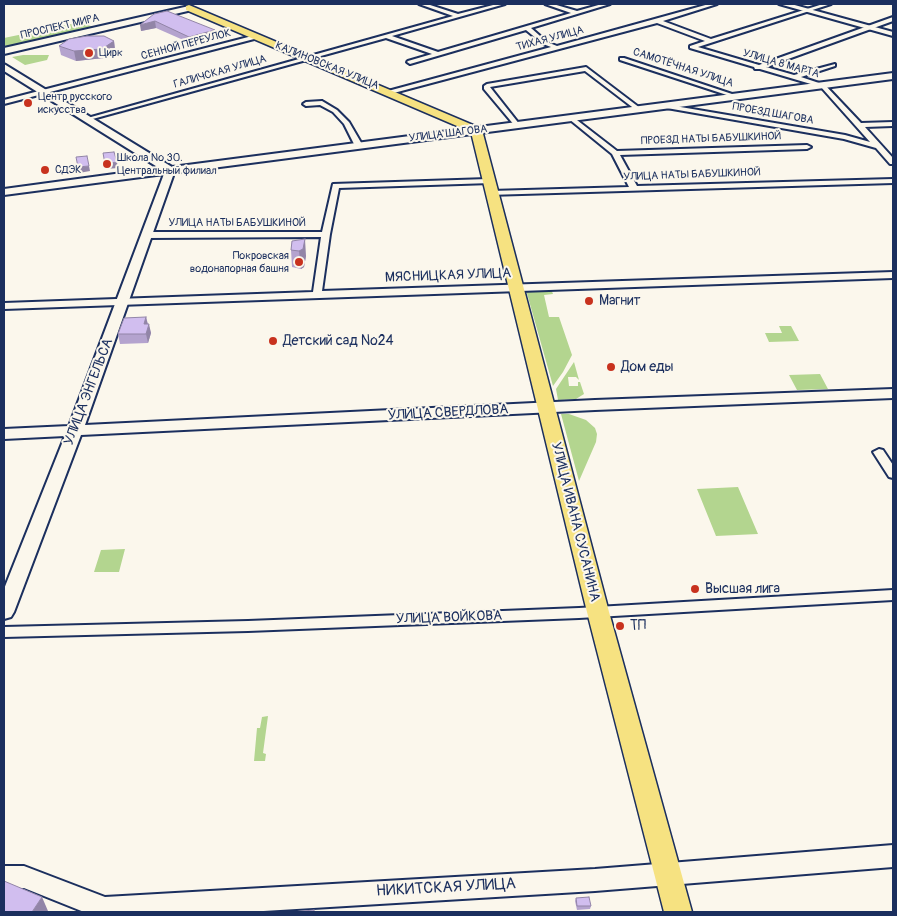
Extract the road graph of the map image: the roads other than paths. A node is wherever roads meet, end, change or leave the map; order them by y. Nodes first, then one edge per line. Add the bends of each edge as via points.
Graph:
1 (178, 4) edge
2 (208, 4) edge
3 (422, 4) edge
4 (502, 4) edge
5 (548, 4) edge
6 (608, 4) edge
7 (714, 4) edge
8 (783, 4) edge
9 (828, 4) edge
10 (189, 8) junction
11 (808, 10) junction
12 (577, 13) junction
13 (458, 16) junction
14 (893, 19) edge
15 (657, 21) junction
16 (526, 27) junction
17 (869, 28) junction
18 (893, 34) edge
19 (386, 36) junction
20 (256, 37) junction
21 (711, 41) junction
22 (555, 47) junction
23 (4, 51) edge
24 (292, 52) junction
25 (327, 52) junction
26 (438, 54) junction
27 (307, 58) junction
28 (622, 59) dead end
29 (410, 62) dead end
30 (833, 65) dead end
31 (4, 67) edge
32 (757, 68) junction
33 (893, 76) edge
34 (793, 78) junction
35 (823, 86) junction
36 (46, 92) junction
37 (390, 92) junction
38 (738, 97) junction
39 (4, 102) edge
40 (306, 104) dead end
41 (663, 106) junction
42 (638, 109) junction
43 (571, 118) junction
44 (87, 119) junction
45 (893, 124) edge
46 (517, 125) junction
47 (859, 125) junction
48 (476, 130) junction
49 (359, 146) junction
50 (878, 146) junction
51 (807, 147) dead end
52 (615, 153) junction
53 (893, 162) edge
54 (169, 170) junction
55 (893, 181) edge
56 (490, 187) junction
57 (634, 188) junction
58 (4, 192) edge
59 (326, 234) junction
60 (148, 235) junction
61 (893, 275) edge
62 (515, 286) junction
63 (317, 294) junction
64 (122, 302) junction
65 (4, 306) edge
66 (893, 394) edge
67 (546, 408) junction
68 (74, 431) junction
69 (4, 434) edge
70 (880, 452) dead end
71 (893, 474) edge
72 (893, 595) edge
73 (4, 612) edge
74 (598, 612) junction
75 (4, 632) edge
76 (893, 856) edge
77 (668, 874) junction
78 (4, 877) edge
79 (678, 912) edge

1 - 10 main road, КАЛИНОВСКАЯ УЛИЦА
2 - 10 main road, ПРОСПЕКТ МИРА
3 - 13 street
4 - 13 street, ГАЛИЧСКАЯ УЛИЦА
5 - 12 street
6 - 12 street
7 - 15 street, ТИХАЯ УЛИЦА
8 - 11 main road
9 - 11 street
10 - 20 main road, КАЛИНОВСКАЯ УЛИЦА
10 - 23 main road, ПРОСПЕКТ МИРА
11 - 17 main road
11 - 21 street
12 - 16 street
13 - 19 street, ГАЛИЧСКАЯ УЛИЦА
14 - 17 street
15 - 21 street
15 - 22 street, ТИХАЯ УЛИЦА
16 - 22 street
16 - 26 street
17 - 18 main road
17 - 32 street
19 - 25 street, ГАЛИЧСКАЯ УЛИЦА
19 - 26 street
20 - 24 main road, КАЛИНОВСКАЯ УЛИЦА
20 - 36 street, СЕННОЙ ПЕРЕУЛОК
21 - 32 street, УЛИЦА 8 МАРТА via 692,47
22 - 37 street, ТИХАЯ УЛИЦА
24 - 25 street via 309,55
24 - 27 main road, КАЛИНОВСКАЯ УЛИЦА
25 - 27 street, ГАЛИЧСКАЯ УЛИЦА
26 - 29 street
27 - 37 main road, КАЛИНОВСКАЯ УЛИЦА
27 - 44 street, ГАЛИЧСКАЯ УЛИЦА
28 - 38 street, САМОТЁЧНАЯ УЛИЦА
30 - 34 street
31 - 36 main road
32 - 34 street, УЛИЦА 8 МАРТА
33 - 35 main road, УЛИЦА ШАГОВА
34 - 35 street, УЛИЦА 8 МАРТА
35 - 38 main road, УЛИЦА ШАГОВА
35 - 47 street, УЛИЦА 8 МАРТА
36 - 39 street, СЕННОЙ ПЕРЕУЛОК
36 - 44 main road
37 - 48 main road, КАЛИНОВСКАЯ УЛИЦА
38 - 41 main road, УЛИЦА ШАГОВА
40 - 49 street via 322,103 335,111 347,123
41 - 42 main road, УЛИЦА ШАГОВА
41 - 50 street, ПРОЕЗД ШАГОВА
42 - 43 main road, УЛИЦА ШАГОВА
42 - 46 street via 586,69 488,86 487,89
43 - 46 main road, УЛИЦА ШАГОВА
43 - 52 street
44 - 54 main road
45 - 47 street
46 - 48 main road, УЛИЦА ШАГОВА
47 - 50 street, УЛИЦА 8 МАРТА
48 - 49 main road, УЛИЦА ШАГОВА
48 - 56 main road, УЛИЦА ИВАНА СУСАНИНА
49 - 54 main road, УЛИЦА ШАГОВА
50 - 53 street, УЛИЦА 8 МАРТА
51 - 52 street, ПРОЕЗД НАТЫ БАБУШКИНОЙ
52 - 57 street
54 - 58 main road, УЛИЦА ШАГОВА
54 - 60 main road, УЛИЦА ЭНГЕЛЬСА
55 - 57 street, УЛИЦА НАТЫ БАБУШКИНОЙ
56 - 57 street, УЛИЦА НАТЫ БАБУШКИНОЙ
56 - 59 street, УЛИЦА НАТЫ БАБУШКИНОЙ via 336,186
56 - 62 main road, УЛИЦА ИВАНА СУСАНИНА
59 - 60 street, УЛИЦА НАТЫ БАБУШКИНОЙ
59 - 63 street, УЛИЦА НАТЫ БАБУШКИНОЙ
60 - 64 main road, УЛИЦА ЭНГЕЛЬСА
61 - 62 street, МЯСНИЦКАЯ УЛИЦА
62 - 63 street, МЯСНИЦКАЯ УЛИЦА
62 - 67 main road, УЛИЦА ИВАНА СУСАНИНА
63 - 64 street, МЯСНИЦКАЯ УЛИЦА
64 - 65 street, МЯСНИЦКАЯ УЛИЦА
64 - 68 main road, УЛИЦА ЭНГЕЛЬСА
66 - 67 street, УЛИЦА СВЕРДЛОВА
67 - 68 main road, УЛИЦА СВЕРДЛОВА
67 - 74 main road, УЛИЦА ИВАНА СУСАНИНА
68 - 69 main road, УЛИЦА СВЕРДЛОВА
68 - 73 main road, УЛИЦА ЭНГЕЛЬСА
70 - 71 street
72 - 74 street, УЛИЦА ВОЙКОВА
74 - 75 street, УЛИЦА ВОЙКОВА
74 - 77 main road, УЛИЦА ИВАНА СУСАНИНА
76 - 77 main road, НИКИТСКАЯ УЛИЦА
77 - 78 main road, НИКИТСКАЯ УЛИЦА via 105,909 24,877
77 - 79 main road, УЛИЦА ИВАНА СУСАНИНА

